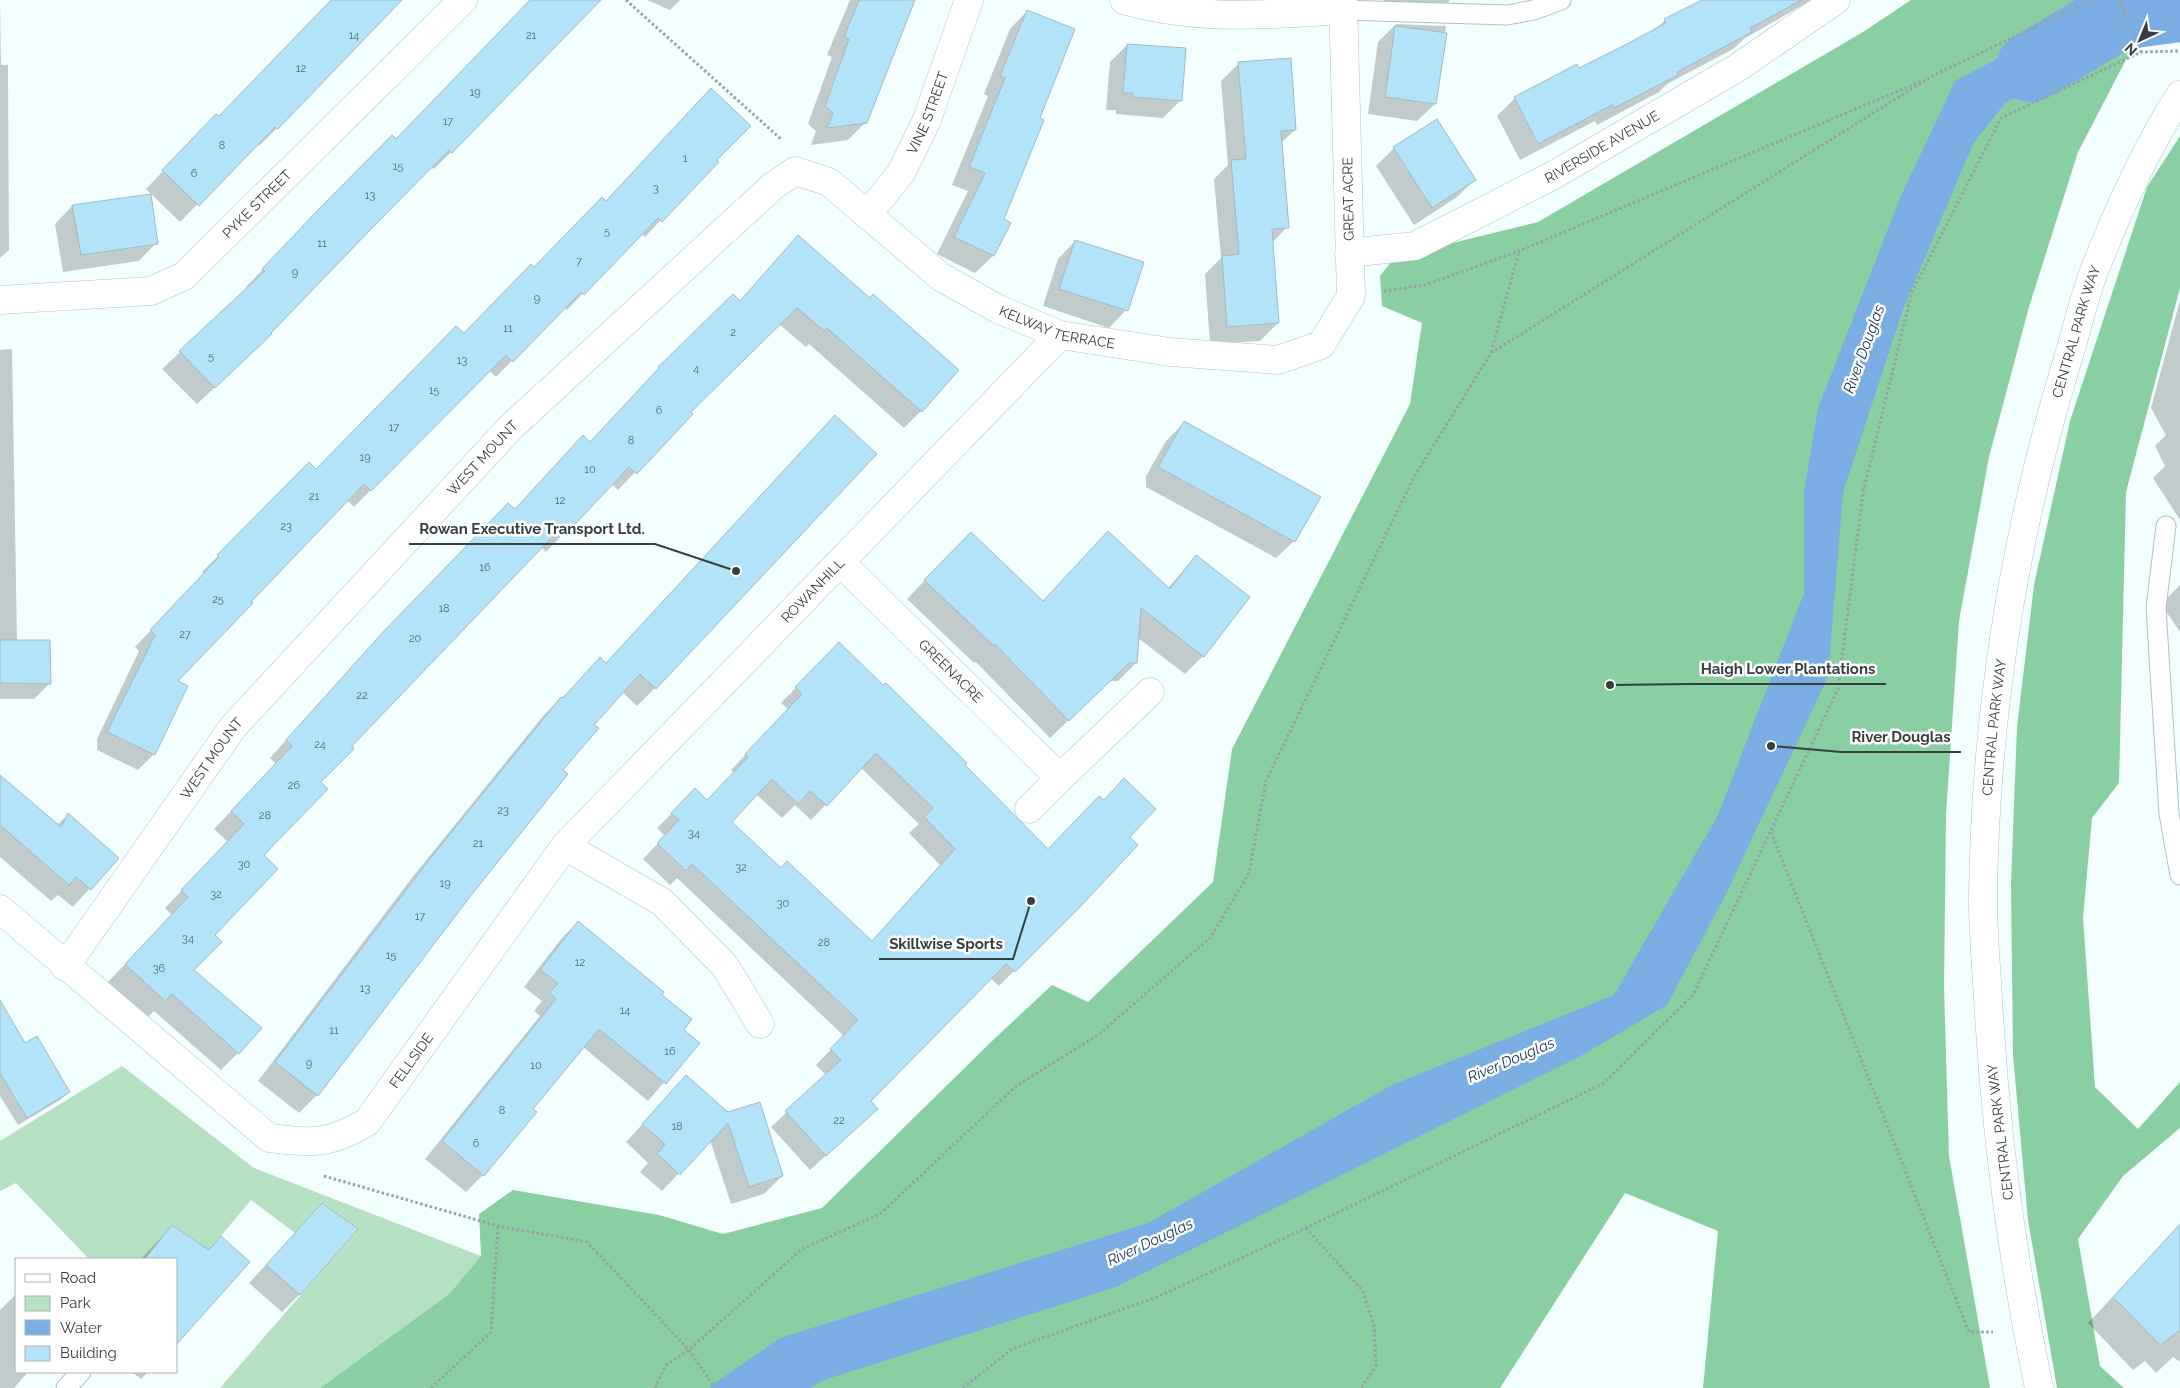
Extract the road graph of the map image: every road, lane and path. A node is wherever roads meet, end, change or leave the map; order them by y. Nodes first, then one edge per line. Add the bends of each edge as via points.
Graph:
1 (463, 0) edge
2 (626, 0) edge
3 (969, 0) edge
4 (1124, 0) edge
5 (1561, 0) edge
6 (1836, 0) edge
7 (2092, 0) edge
8 (2119, 0) edge
9 (1343, 5) edge
10 (2180, 51) edge
11 (2140, 52) junction
12 (1932, 76) junction
13 (2180, 95) edge
14 (795, 171) junction
15 (867, 215) junction
16 (1519, 251) junction
17 (1349, 253) junction
18 (1351, 296) junction
19 (0, 300) edge
20 (1060, 335) junction
21 (1491, 353) junction
22 (2166, 526) dead end
23 (841, 563) junction
24 (1150, 692) dead end
25 (1060, 778) junction
26 (2173, 778) edge
27 (1029, 808) dead end
28 (1771, 831) junction
29 (565, 846) junction
30 (2180, 874) edge
31 (0, 909) edge
32 (65, 967) junction
33 (760, 1024) dead end
34 (339, 1182) dead end
35 (498, 1226) junction
36 (1306, 1228) junction
37 (2027, 1332) junction
38 (689, 1350) junction
39 (81, 1373) edge
40 (66, 1388) edge
41 (431, 1388) edge
42 (655, 1388) edge
43 (714, 1388) edge
44 (963, 1388) edge
45 (1361, 1388) edge
46 (2039, 1388) edge

1 - 19 main road, PYKE STREET via 184,276 151,291
2 - 14 path via 781,139
3 - 15 main road, VINE STREET via 926,122 901,173
4 - 9 main road via 1156,10 1252,16
5 - 9 lane via 1507,15
6 - 17 main road, RIVERSIDE AVENUE via 1737,68 1552,176 1415,246
7 - 12 path
8 - 11 path
9 - 17 main road, GREAT ACRE
10 - 11 path
11 - 28 path via 2002,118 1912,292 1863,492 1838,689
12 - 16 path
12 - 21 path
13 - 37 main road, CENTRAL PARK WAY via 2140,167 2095,270 2051,415 2022,541 1999,672 1988,776 1983,900 1992,1082
14 - 15 main road via 829,182
14 - 32 main road, WEST MOUNT via 772,186 511,427 233,727
15 - 20 main road, KELWAY TERRACE via 941,277 998,309
16 - 18 path via 1425,285
16 - 21 path
17 - 18 main road, GREAT ACRE
18 - 20 main road, KELWAY TERRACE via 1321,345 1278,360 1170,352
20 - 23 main road, ROWANHILL
21 - 38 path via 1414,477 1266,781 1249,873 1211,937 1098,1035 1016,1086 880,1214 802,1249
22 - 26 lane via 2156,608
23 - 25 main road, GREENACRE
23 - 29 main road, ROWANHILL
24 - 25 main road
25 - 27 main road
26 - 30 lane via 2169,814
28 - 36 path via 1693,995 1604,1083
28 - 37 path via 1969,1332
29 - 32 main road, FELLSIDE via 367,1122 344,1136 309,1142 270,1138
29 - 33 main road via 662,902 725,966
31 - 32 main road, FELLSIDE
34 - 35 path
35 - 38 path via 587,1242
35 - 41 path via 491,1332
36 - 44 path via 1159,1296 1012,1349
36 - 45 path via 1363,1291 1374,1326 1376,1366
37 - 46 main road, CENTRAL PARK WAY
38 - 42 path via 666,1365
38 - 43 path
39 - 40 lane

